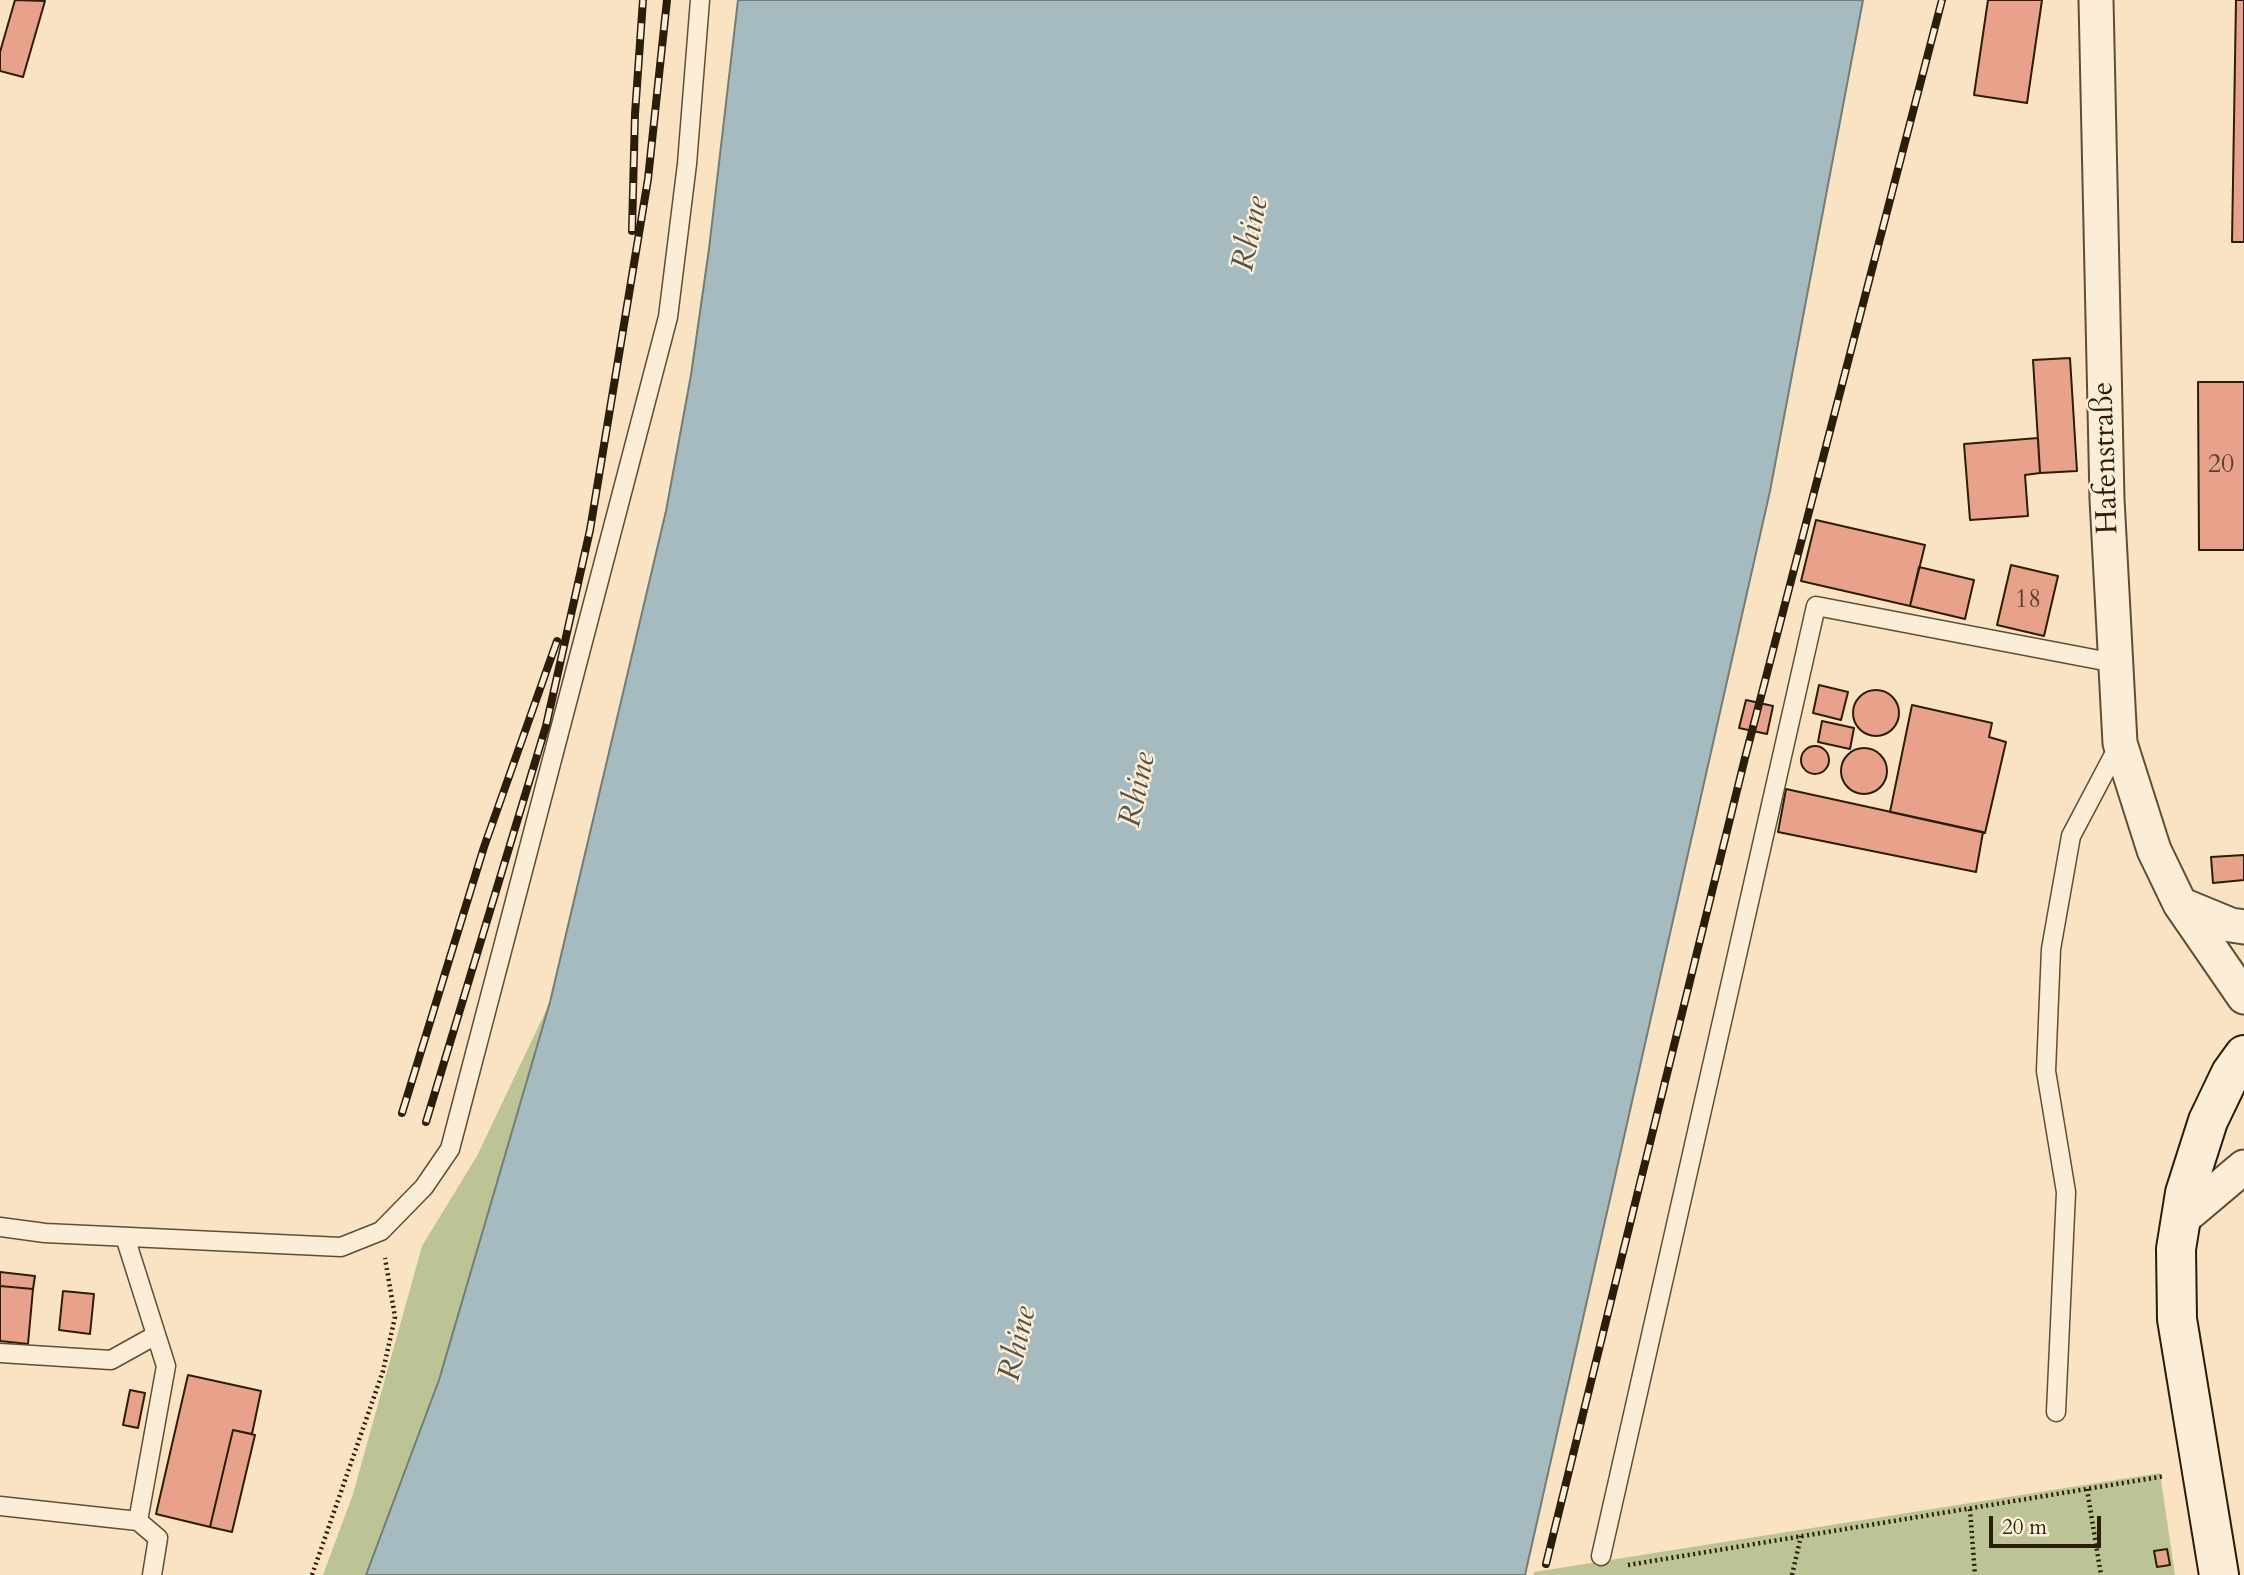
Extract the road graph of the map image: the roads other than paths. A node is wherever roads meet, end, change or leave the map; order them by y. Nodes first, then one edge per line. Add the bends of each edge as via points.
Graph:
1 (700, 0) edge
2 (2096, 0) edge
3 (2115, 663) junction
4 (2120, 743) junction
5 (2180, 904) junction
6 (2244, 927) edge
7 (2244, 997) edge
8 (2244, 1055) edge
9 (2244, 1167) edge
10 (2181, 1220) junction
11 (0, 1227) edge
12 (125, 1237) junction
13 (156, 1335) junction
14 (0, 1353) edge
15 (2056, 1412) dead end
16 (0, 1506) edge
17 (138, 1521) junction
18 (1601, 1556) dead end
19 (152, 1575) edge
20 (2219, 1575) edge

1 - 12 lane via 687,164 668,317 450,1149 424,1187 381,1231 341,1247
2 - 3 street, Hafenstraße
3 - 4 street, Hafenstraße
3 - 18 lane via 1816,606
4 - 5 street, Hafenstraße via 2154,850
4 - 15 lane via 2071,835 2051,949 2046,1072 2066,1192
5 - 6 street
5 - 7 street, Hafenstraße
8 - 10 main road via 2208,1121
9 - 10 street
10 - 20 main road via 2176,1248 2177,1320
11 - 12 lane
12 - 13 lane
13 - 14 lane via 111,1360
13 - 17 lane via 166,1366
16 - 17 lane
17 - 19 lane via 158,1538

